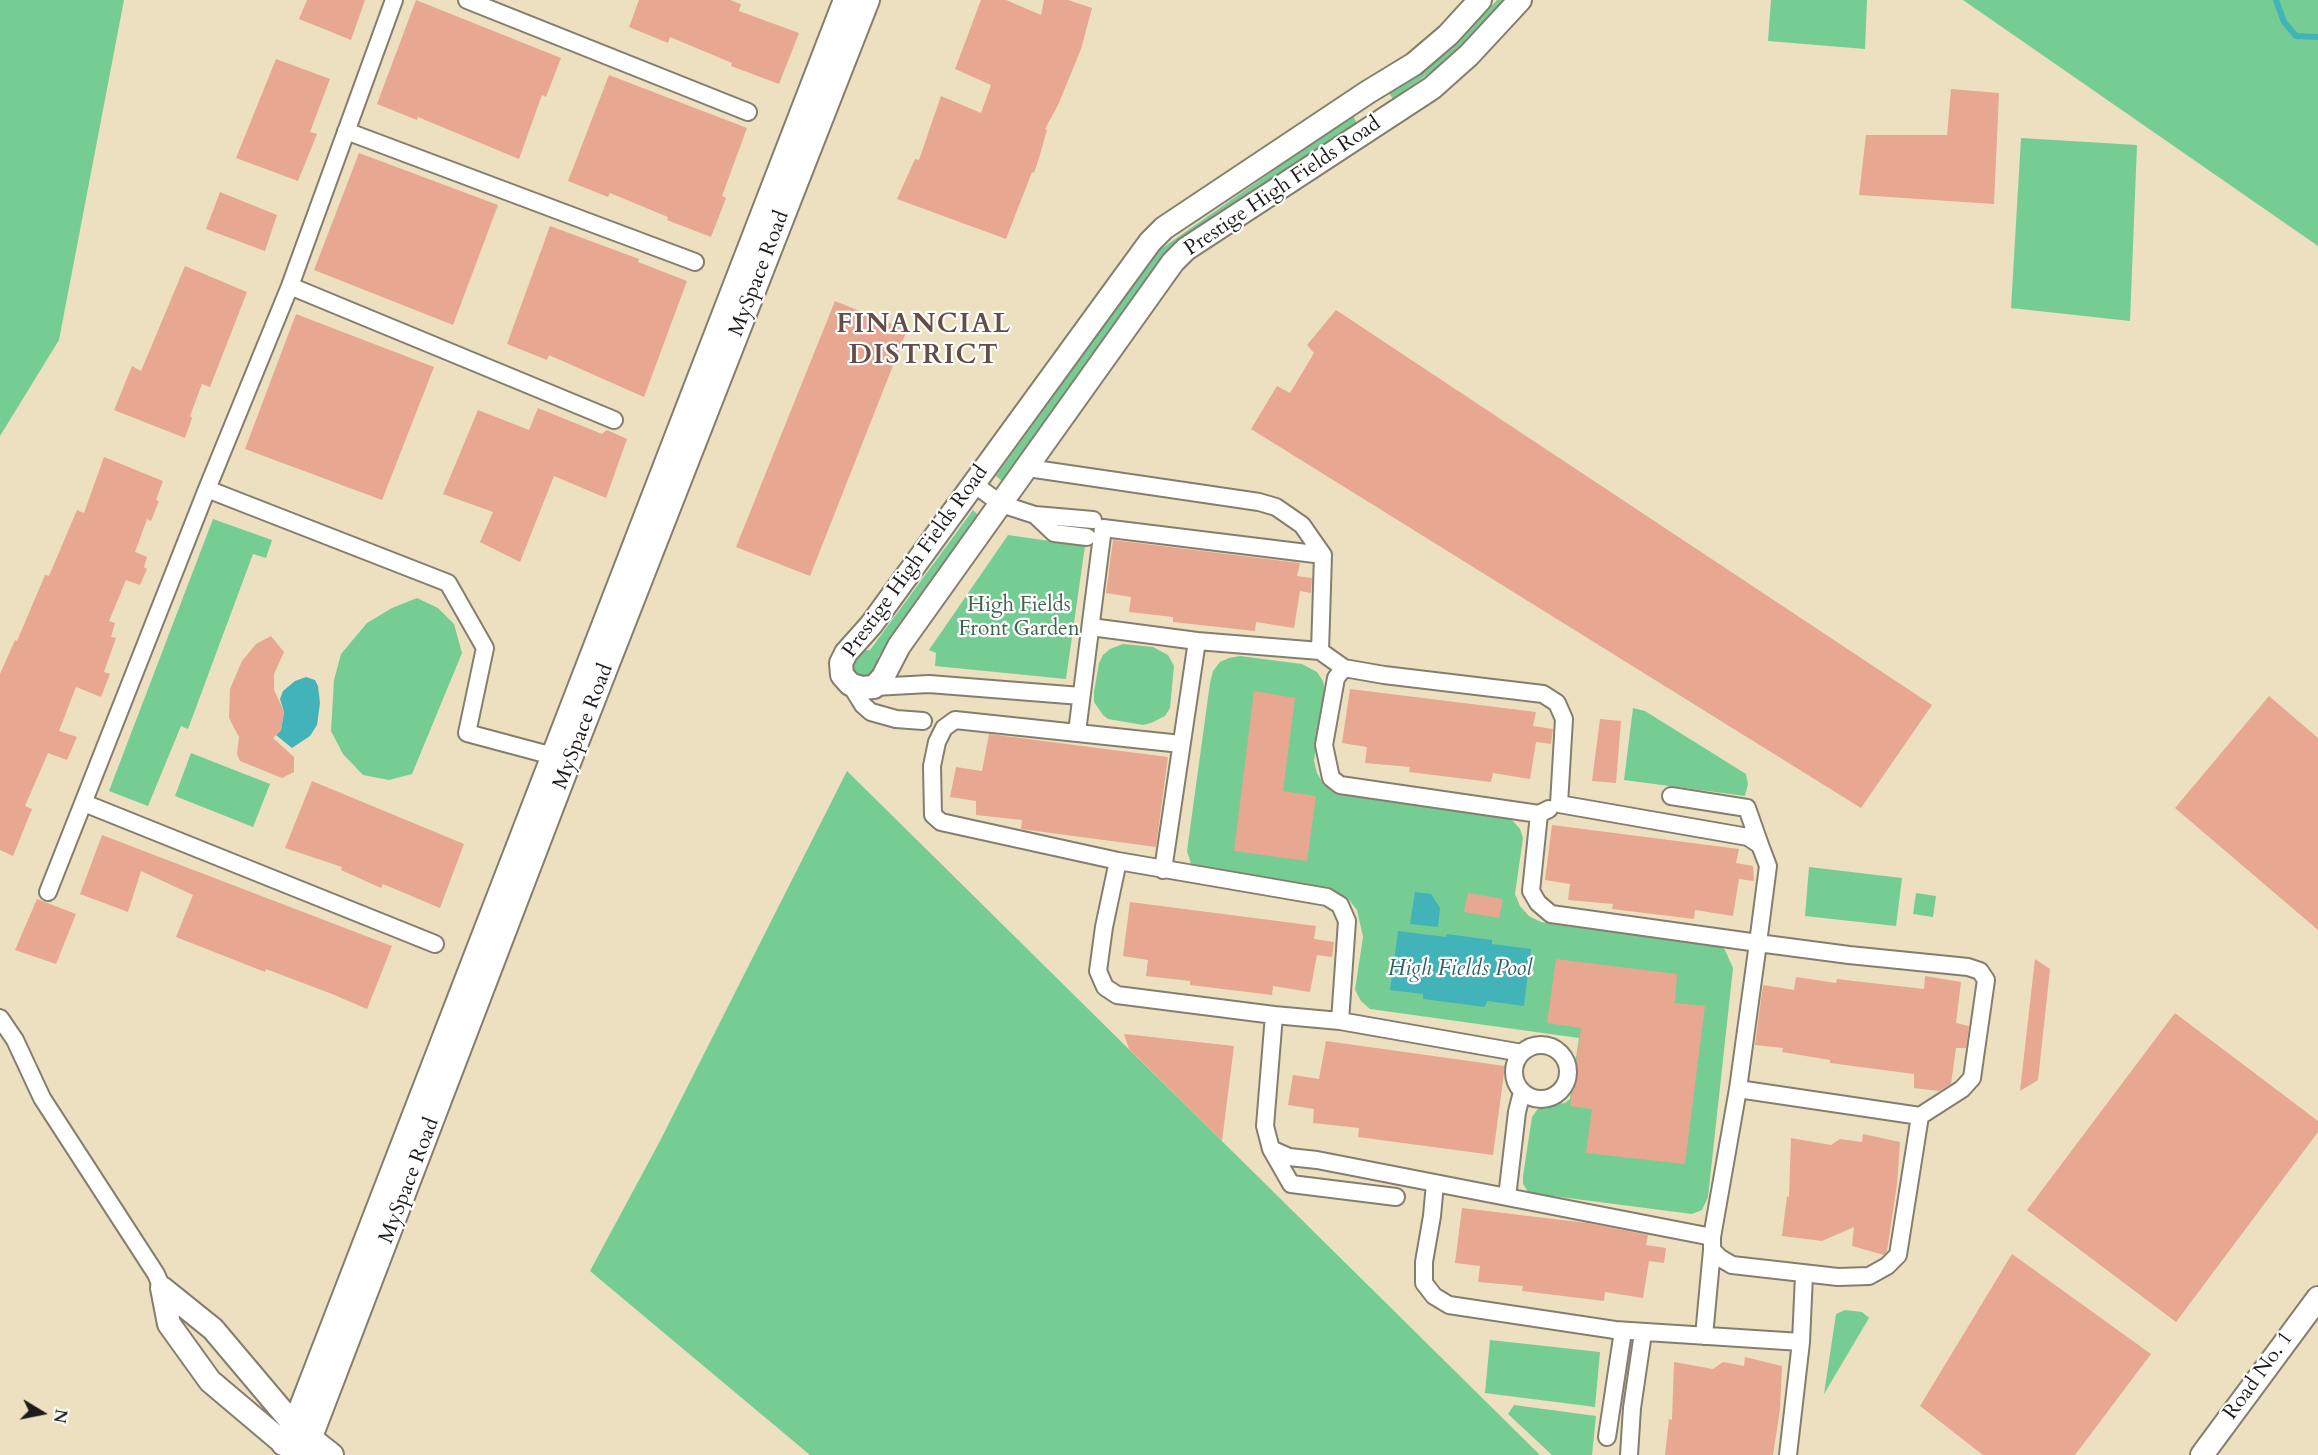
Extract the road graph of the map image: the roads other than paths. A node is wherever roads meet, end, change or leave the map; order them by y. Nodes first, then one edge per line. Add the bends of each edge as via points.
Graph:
1 (394, 0) edge
2 (467, 0) edge
3 (845, 0) edge
4 (868, 0) edge
5 (1480, 0) edge
6 (1520, 0) edge
7 (845, 29) junction
8 (1368, 92) junction
9 (748, 112) dead end
10 (1383, 120) junction
11 (346, 131) junction
12 (695, 262) dead end
13 (290, 286) junction
14 (614, 420) dead end
15 (1028, 468) junction
16 (974, 484) junction
17 (207, 489) junction
18 (1001, 504) junction
19 (1035, 514) junction
20 (1093, 520) dead end
21 (1087, 537) dead end
22 (1323, 555) junction
23 (1090, 627) junction
24 (1197, 641) junction
25 (1320, 651) junction
26 (1344, 668) junction
27 (850, 684) junction
28 (874, 687) junction
29 (1081, 696) junction
30 (924, 721) dead end
31 (1077, 732) junction
32 (1181, 744) junction
33 (553, 756) junction
34 (1671, 796) dead end
35 (84, 803) junction
36 (1559, 804) junction
37 (1539, 814) junction
38 (1760, 845) junction
39 (1118, 861) junction
40 (1163, 870) junction
41 (48, 892) dead end
42 (1758, 943) junction
43 (435, 944) dead end
44 (1274, 1015) junction
45 (0, 1018) edge
46 (1340, 1021) junction
47 (1522, 1053) junction
48 (1738, 1089) junction
49 (1522, 1092) junction
50 (1920, 1116) junction
51 (1271, 1149) junction
52 (1435, 1183) junction
53 (1396, 1197) dead end
54 (1507, 1197) junction
55 (1712, 1243) junction
56 (1804, 1275) junction
57 (162, 1288) junction
58 (2318, 1298) edge
59 (1623, 1331) junction
60 (1643, 1333) junction
61 (1704, 1336) junction
62 (1801, 1342) junction
63 (1607, 1437) dead end
64 (298, 1443) edge
65 (332, 1455) edge
66 (1629, 1455) edge
67 (1788, 1455) edge
68 (2202, 1455) edge

1 - 11 street
2 - 9 street
3 - 7 street, MySpace Road
4 - 7 street, MySpace Road
5 - 8 street, Prestige High Fields Road via 1448,36
6 - 10 street, Prestige High Fields Road via 1432,88
7 - 33 street, MySpace Road
7 - 64 street, MySpace Road via 565,774
8 - 10 street
8 - 16 street, Prestige High Fields Road via 1164,228
10 - 15 street, Prestige High Fields Road via 1186,249 1161,276
11 - 12 street
11 - 13 street
13 - 14 street
13 - 17 street
15 - 18 street, Prestige High Fields Road
15 - 22 street via 1276,507 1302,525
16 - 18 street
16 - 27 street, Prestige High Fields Road via 871,625 846,653 841,663 842,675
17 - 33 street via 448,584 485,648 466,733
17 - 35 street
18 - 19 street
18 - 28 street, Prestige High Fields Road
19 - 20 street
19 - 21 street via 1054,533
22 - 23 street via 1103,528
22 - 25 street
23 - 24 street
23 - 29 street
24 - 25 street
24 - 32 street
25 - 26 street
26 - 36 street via 1543,694 1557,703 1564,719
26 - 37 street via 1336,678 1324,746 1331,778 1340,785
27 - 28 street, Prestige High Fields Road
27 - 30 street via 871,712
28 - 29 street via 929,684
29 - 31 street
31 - 32 street
31 - 39 street via 955,720 944,728 937,742 932,766 933,815 941,822
32 - 40 street
33 - 64 street, MySpace Road
34 - 38 street via 1747,808
35 - 41 street
35 - 43 street
36 - 37 street
36 - 38 street via 1748,837
37 - 42 street via 1531,891 1551,914
38 - 42 street via 1768,866
39 - 40 street
39 - 44 street via 1098,971 1105,987 1117,995
40 - 46 street via 1327,897 1340,905 1347,921
42 - 48 street
42 - 50 street via 1980,971 1986,980 1972,1078
44 - 46 street
44 - 51 street via 1265,1126
45 - 57 street via 15,1040 42,1098
46 - 47 street
47 - 49 street via 1514,1068
47 - 49 street via 1536,1046 1553,1048 1565,1061 1567,1070 1563,1087 1551,1097 1536,1099
48 - 50 street
48 - 55 street
49 - 54 street
50 - 56 street via 1898,1255 1869,1276
51 - 52 street via 1289,1158
51 - 53 street via 1291,1184
52 - 54 street
52 - 59 street via 1424,1262 1424,1282 1434,1296 1449,1305
54 - 55 street
55 - 56 street via 1720,1258 1732,1265
55 - 61 street
56 - 62 street
57 - 64 street via 213,1329
57 - 64 street via 169,1324 210,1381
58 - 68 street, Road No. 1
59 - 60 street
59 - 63 street
60 - 61 street
60 - 66 street
61 - 62 street
62 - 67 street
64 - 65 street

